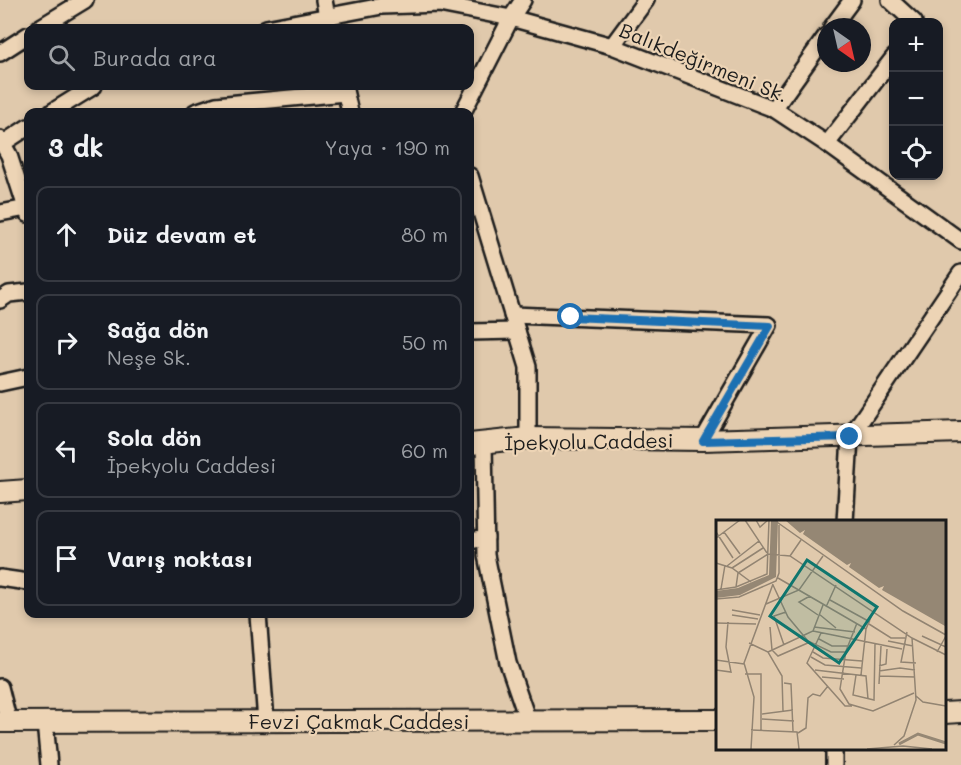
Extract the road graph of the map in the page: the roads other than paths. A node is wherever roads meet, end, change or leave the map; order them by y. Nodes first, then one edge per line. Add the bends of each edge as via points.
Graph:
1 (85, 0) edge
2 (324, 0) edge
3 (523, 0) edge
4 (646, 0) edge
5 (852, 0) edge
6 (890, 0) edge
7 (415, 3) edge
8 (511, 18) junction
9 (839, 18) edge
10 (910, 18) edge
11 (328, 22) edge
12 (46, 24) edge
13 (307, 24) edge
14 (24, 37) edge
15 (612, 46) junction
16 (817, 49) edge
17 (0, 52) edge
18 (889, 63) edge
19 (88, 90) edge
20 (336, 90) edge
21 (344, 90) edge
22 (58, 108) edge
23 (207, 108) edge
24 (349, 108) edge
25 (465, 108) edge
26 (774, 109) junction
27 (24, 129) edge
28 (1, 141) edge
29 (827, 144) junction
30 (474, 189) edge
31 (24, 200) edge
32 (24, 212) edge
33 (0, 213) edge
34 (961, 242) edge
35 (961, 273) edge
36 (24, 292) edge
37 (0, 300) edge
38 (512, 315) junction
39 (474, 332) edge
40 (517, 332) junction
41 (24, 379) edge
42 (0, 383) edge
43 (961, 432) edge
44 (850, 437) junction
45 (528, 438) junction
46 (703, 441) junction
47 (477, 444) edge
48 (24, 490) edge
49 (0, 492) edge
50 (845, 520) edge
51 (486, 538) junction
52 (474, 540) edge
53 (0, 578) edge
54 (24, 581) edge
55 (258, 618) edge
56 (0, 687) edge
57 (961, 712) edge
58 (946, 713) edge
59 (716, 720) edge
60 (528, 721) junction
61 (4, 722) edge
62 (45, 722) junction
63 (266, 722) junction
64 (49, 765) edge

1 - 12 street
2 - 11 street
3 - 8 street
4 - 15 street
5 - 9 street
6 - 10 street
7 - 8 street, Balıkdeğirmeni Sk.
7 - 11 street, Balıkdeğirmeni Sk. via 382,6
8 - 15 street, Balıkdeğirmeni Sk.
8 - 25 street
11 - 13 street, Balıkdeğirmeni Sk.
14 - 17 street
15 - 26 street, Balıkdeğirmeni Sk.
16 - 26 street
18 - 29 street
19 - 22 street
20 - 23 street
21 - 24 street
26 - 29 street, Balıkdeğirmeni Sk.
27 - 28 street
28 - 31 street
29 - 34 street, Balıkdeğirmeni Sk.
30 - 38 street
32 - 33 street
35 - 44 street
36 - 37 street via 9,294
38 - 40 street
38 - 46 street via 770,326
39 - 40 street
40 - 45 street via 528,367
41 - 42 street
43 - 44 street, İpekyolu Caddesi
44 - 46 street, İpekyolu Caddesi
44 - 50 street
45 - 46 street, İpekyolu Caddesi
45 - 47 street, İpekyolu Caddesi
47 - 51 street
48 - 49 street
51 - 52 street
51 - 60 street via 508,663
53 - 54 street
55 - 63 street
56 - 61 street
57 - 58 street
59 - 60 street, Fevzi Çakmak Caddesi
60 - 63 street, Fevzi Çakmak Caddesi
61 - 62 street, Fevzi Çakmak Caddesi
62 - 63 street, Fevzi Çakmak Caddesi
62 - 64 street

